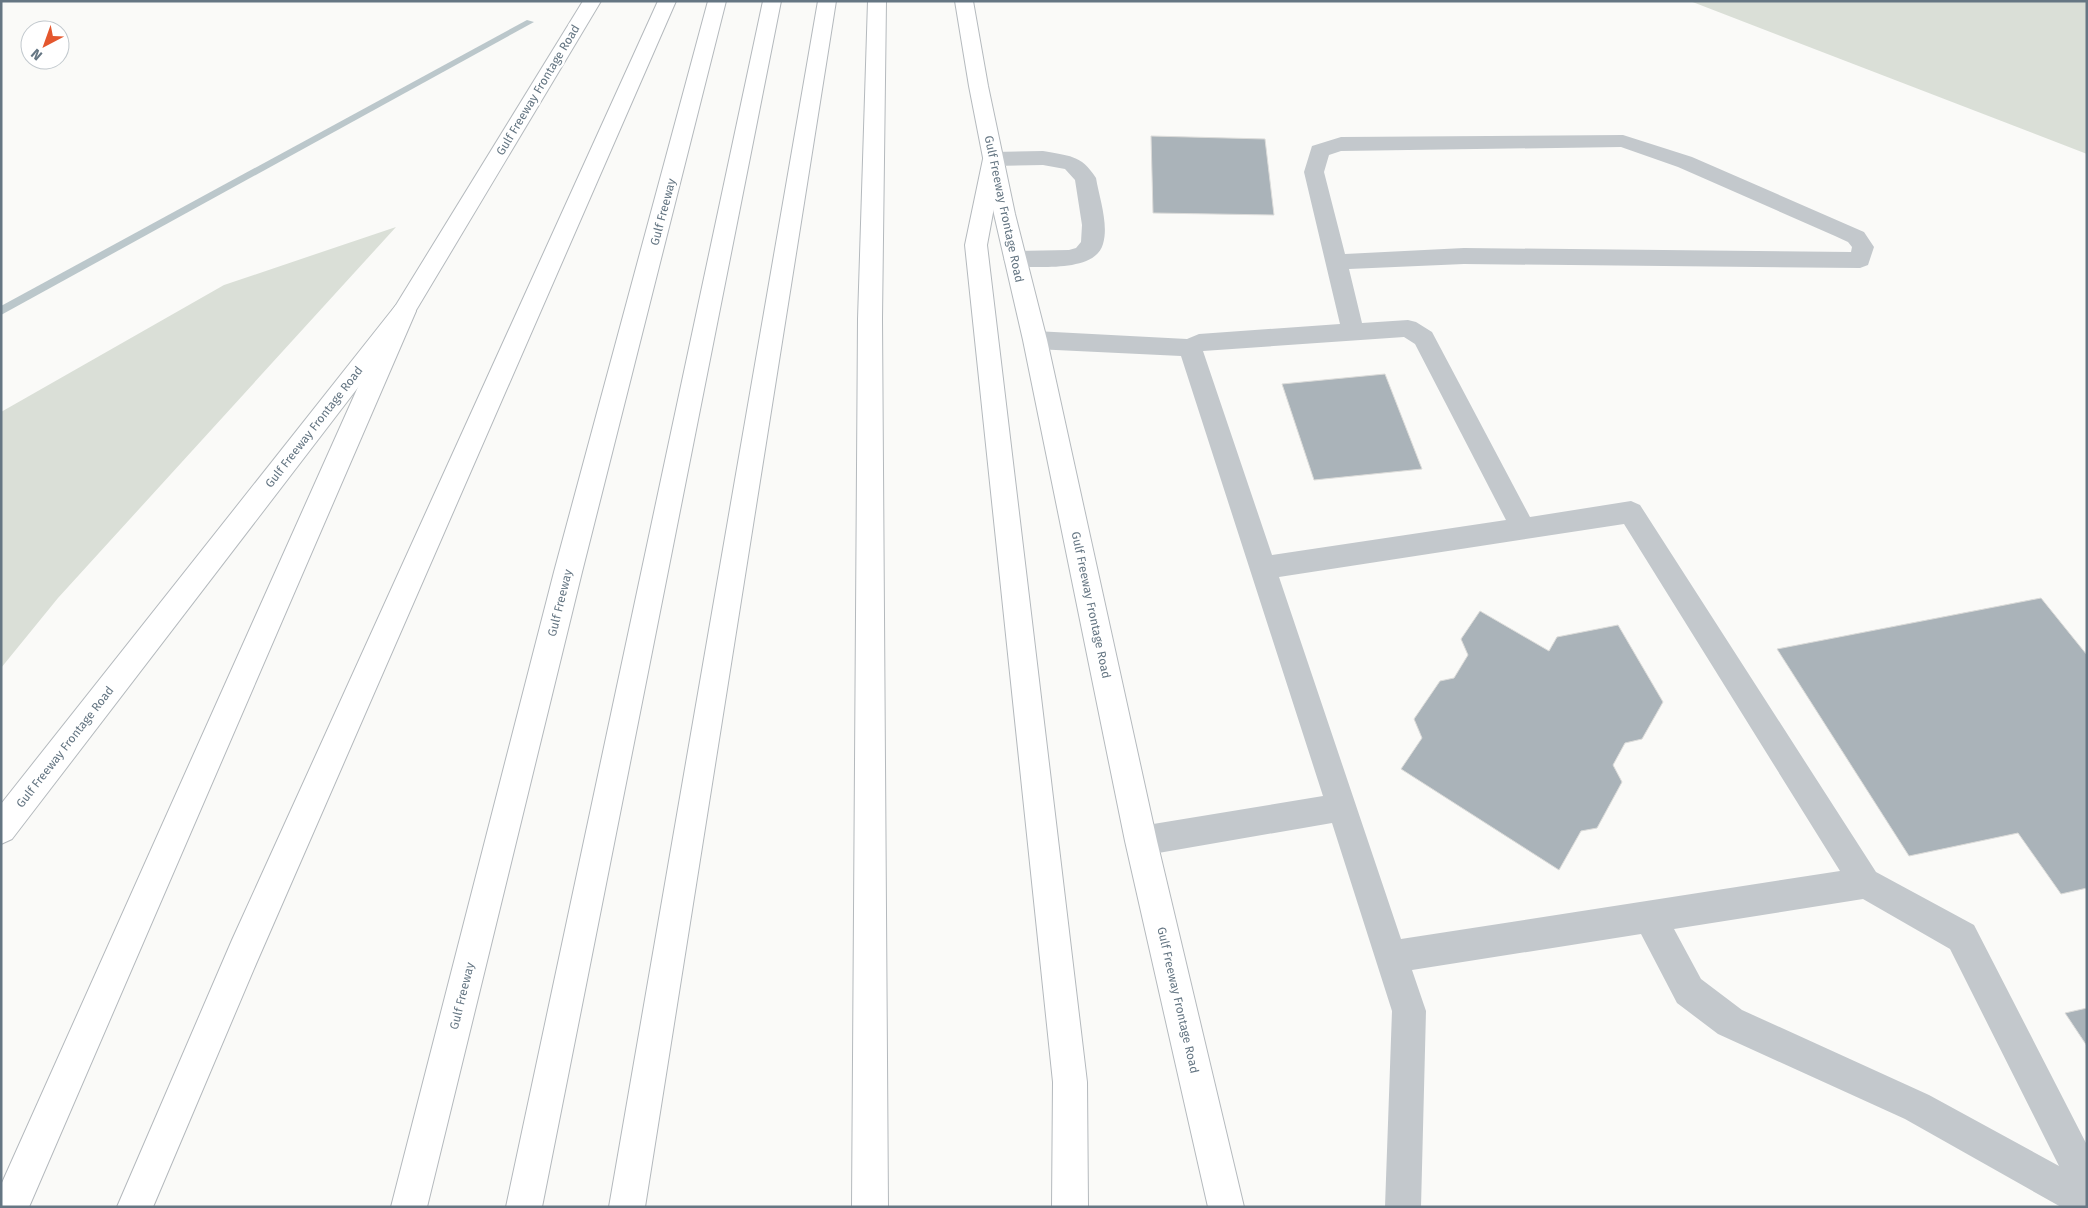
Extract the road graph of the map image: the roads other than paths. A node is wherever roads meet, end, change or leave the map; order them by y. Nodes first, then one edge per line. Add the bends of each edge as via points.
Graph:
1 (592, 1) edge
2 (667, 1) edge
3 (717, 1) edge
4 (772, 1) edge
5 (827, 1) edge
6 (877, 1) edge
7 (964, 1) edge
8 (993, 159) junction
9 (1014, 259) junction
10 (1336, 262) junction
11 (404, 310) junction
12 (1352, 332) junction
13 (1035, 340) junction
14 (1190, 348) junction
15 (1523, 528) junction
16 (1262, 568) junction
17 (1341, 807) junction
18 (1, 830) edge
19 (1141, 841) junction
20 (1865, 883) junction
21 (1650, 917) junction
22 (1391, 958) junction
23 (2087, 1183) edge
24 (2087, 1201) edge
25 (10, 1207) edge
26 (135, 1207) edge
27 (409, 1207) edge
28 (524, 1207) edge
29 (627, 1207) edge
30 (870, 1207) edge
31 (1070, 1207) edge
32 (1226, 1207) edge
33 (1403, 1207) edge

1 - 11 main road, Gulf Freeway Frontage Road
2 - 26 main road via 244,952
3 - 27 main road, Gulf Freeway via 568,572
4 - 28 main road
5 - 29 main road
6 - 30 main road via 870,319
7 - 8 main road, Gulf Freeway Frontage Road
8 - 9 main road, Gulf Freeway Frontage Road
8 - 9 lane via 1042,158 1072,164 1085,178 1093,224 1092,244 1084,253 1071,258
8 - 31 main road via 976,245 1070,1082
9 - 13 main road, Gulf Freeway Frontage Road
10 - 10 lane via 1314,172 1319,151 1341,144 1623,141 1685,162 1844,231 1856,237 1863,247 1860,260 1464,256
10 - 12 lane
11 - 18 main road, Gulf Freeway Frontage Road
11 - 25 main road
12 - 14 lane via 1199,343
12 - 15 lane via 1408,328 1424,338
13 - 14 lane
13 - 19 main road, Gulf Freeway Frontage Road
14 - 16 lane
15 - 16 lane
15 - 20 lane via 1631,512
16 - 17 lane
17 - 19 lane
17 - 22 lane
19 - 32 main road, Gulf Freeway Frontage Road
20 - 21 lane
20 - 23 lane via 1962,937
21 - 22 lane
21 - 24 lane via 1689,991 1730,1022 1917,1107
22 - 33 lane via 1409,1011

